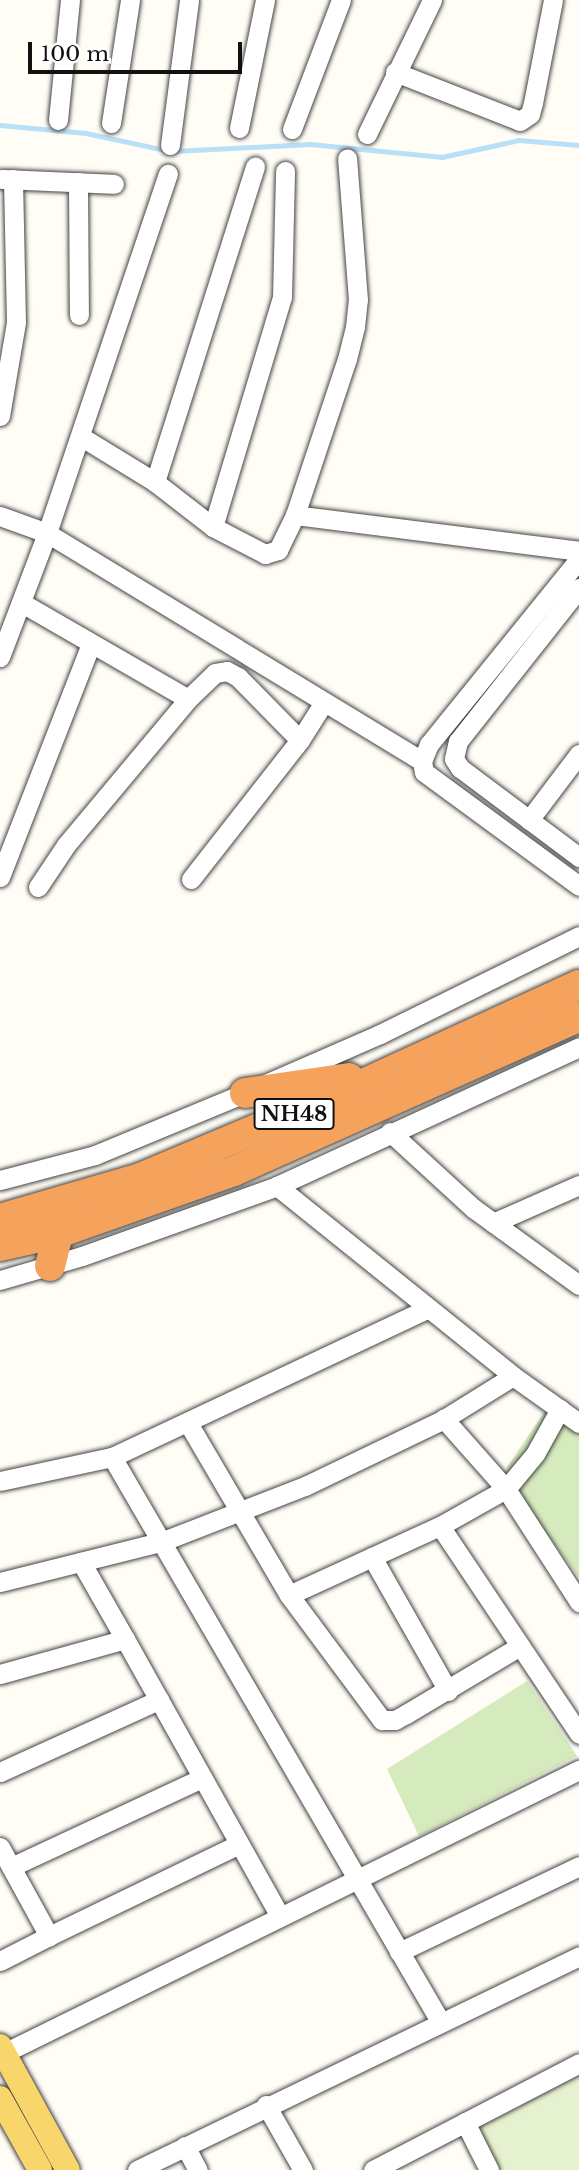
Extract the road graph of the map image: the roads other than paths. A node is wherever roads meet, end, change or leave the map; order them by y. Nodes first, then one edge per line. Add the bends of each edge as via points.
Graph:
1 (70, 0) edge
2 (130, 0) edge
3 (189, 0) edge
4 (265, 0) edge
5 (341, 0) edge
6 (432, 0) edge
7 (553, 0) edge
8 (395, 72) junction
9 (58, 120) dead end
10 (111, 123) dead end
11 (239, 128) dead end
12 (292, 129) dead end
13 (367, 134) dead end
14 (170, 145) dead end
15 (347, 158) dead end
16 (256, 166) dead end
17 (285, 171) dead end
18 (168, 174) dead end
19 (7, 179) edge
20 (78, 182) junction
21 (114, 184) dead end
22 (79, 315) dead end
23 (3, 388) edge
24 (0, 416) edge
25 (80, 436) junction
26 (156, 482) junction
27 (295, 514) junction
28 (0, 516) edge
29 (213, 527) junction
30 (47, 533) junction
31 (579, 551) edge
32 (579, 559) edge
33 (579, 588) edge
34 (22, 603) junction
35 (91, 643) junction
36 (0, 657) edge
37 (188, 699) junction
38 (324, 702) junction
39 (300, 740) junction
40 (579, 754) edge
41 (422, 761) junction
42 (529, 820) junction
43 (579, 857) edge
44 (0, 877) edge
45 (191, 879) dead end
46 (579, 886) edge
47 (37, 887) dead end
48 (579, 936) edge
49 (579, 985) edge
50 (579, 1017) edge
51 (579, 1047) edge
52 (390, 1071) junction
53 (245, 1093) junction
54 (390, 1132) junction
55 (0, 1180) edge
56 (579, 1185) edge
57 (277, 1186) junction
58 (0, 1219) edge
59 (493, 1223) junction
60 (58, 1233) junction
61 (0, 1246) edge
62 (50, 1266) junction
63 (0, 1280) edge
64 (579, 1285) edge
65 (427, 1309) junction
66 (513, 1376) junction
67 (560, 1409) junction
68 (444, 1419) junction
69 (188, 1423) junction
70 (579, 1423) edge
71 (112, 1457) junction
72 (0, 1480) edge
73 (506, 1489) junction
74 (241, 1511) junction
75 (440, 1526) junction
76 (161, 1542) junction
77 (372, 1557) junction
78 (81, 1562) junction
79 (0, 1582) edge
80 (289, 1595) junction
81 (579, 1602) edge
82 (125, 1639) junction
83 (520, 1646) junction
84 (0, 1674) edge
85 (448, 1691) junction
86 (159, 1700) junction
87 (579, 1734) edge
88 (579, 1770) edge
89 (0, 1772) edge
90 (202, 1778) junction
91 (239, 1844) junction
92 (0, 1847) edge
93 (579, 1866) edge
94 (11, 1867) junction
95 (355, 1879) junction
96 (279, 1916) junction
97 (49, 1936) junction
98 (399, 1952) junction
99 (579, 1956) edge
100 (0, 1961) edge
101 (440, 2021) junction
102 (2, 2050) edge
103 (579, 2063) edge
104 (26, 2094) junction
105 (2, 2105) edge
106 (266, 2105) junction
107 (465, 2122) junction
108 (185, 2146) junction
109 (398, 2165) edge
110 (40, 2170) edge
111 (68, 2170) edge
112 (137, 2170) edge
113 (198, 2170) edge
114 (303, 2170) edge
115 (373, 2170) edge
116 (489, 2170) edge

1 - 9 street
2 - 10 street
3 - 14 street
4 - 11 street
5 - 12 street
6 - 8 street
7 - 8 street via 530,114 520,121
8 - 13 street
15 - 27 street via 358,300 355,327
16 - 26 street
17 - 29 street via 282,297
18 - 25 street
19 - 20 street
19 - 23 street via 16,322
20 - 21 street
20 - 22 street
23 - 24 street
25 - 26 street
25 - 30 street
26 - 29 street
27 - 29 street via 278,550 265,554
27 - 31 street
28 - 30 street
30 - 34 street
30 - 38 street
32 - 41 street via 429,744
33 - 42 street via 458,741 455,751 460,768
34 - 35 street
34 - 36 street
35 - 37 street
35 - 44 street
37 - 39 street via 215,673 227,671
37 - 47 street via 66,845
38 - 39 street
38 - 41 street
39 - 45 street
40 - 42 street
41 - 46 street via 424,772
42 - 43 street
48 - 53 street via 380,1034
49 - 52 highway, NH48
50 - 60 highway, NH48 via 234,1171
51 - 54 street
52 - 53 highway
52 - 58 highway, NH48 via 140,1178
53 - 55 street via 95,1155
54 - 57 street
54 - 59 street
56 - 59 street
57 - 62 street
57 - 65 street
59 - 64 street
60 - 61 highway, NH48
60 - 62 highway
62 - 63 street
65 - 66 street
65 - 69 street
66 - 67 street
66 - 68 street
67 - 70 street
67 - 73 street via 535,1454
68 - 73 street
68 - 74 street via 331,1475
69 - 71 street
69 - 74 street
71 - 72 street
71 - 76 street
73 - 75 street
73 - 81 street
74 - 76 street
74 - 80 street
75 - 77 street
75 - 83 street
76 - 78 street
76 - 95 street
77 - 80 street
77 - 85 street
78 - 79 street
78 - 82 street
80 - 85 street via 382,1720 395,1720
82 - 84 street
82 - 86 street
83 - 85 street
83 - 87 street
86 - 89 street
86 - 90 street
88 - 95 street
90 - 91 street
90 - 94 street
91 - 96 street
91 - 97 street
92 - 94 street
93 - 98 street
94 - 97 street
95 - 96 street
95 - 98 street
96 - 102 street
97 - 100 street
98 - 101 street
99 - 101 street
101 - 106 street
102 - 104 main road
103 - 107 street
104 - 105 street
104 - 111 main road
105 - 110 main road
106 - 108 street
106 - 114 street
107 - 109 street
107 - 116 street
108 - 112 street
108 - 113 street
109 - 115 street

